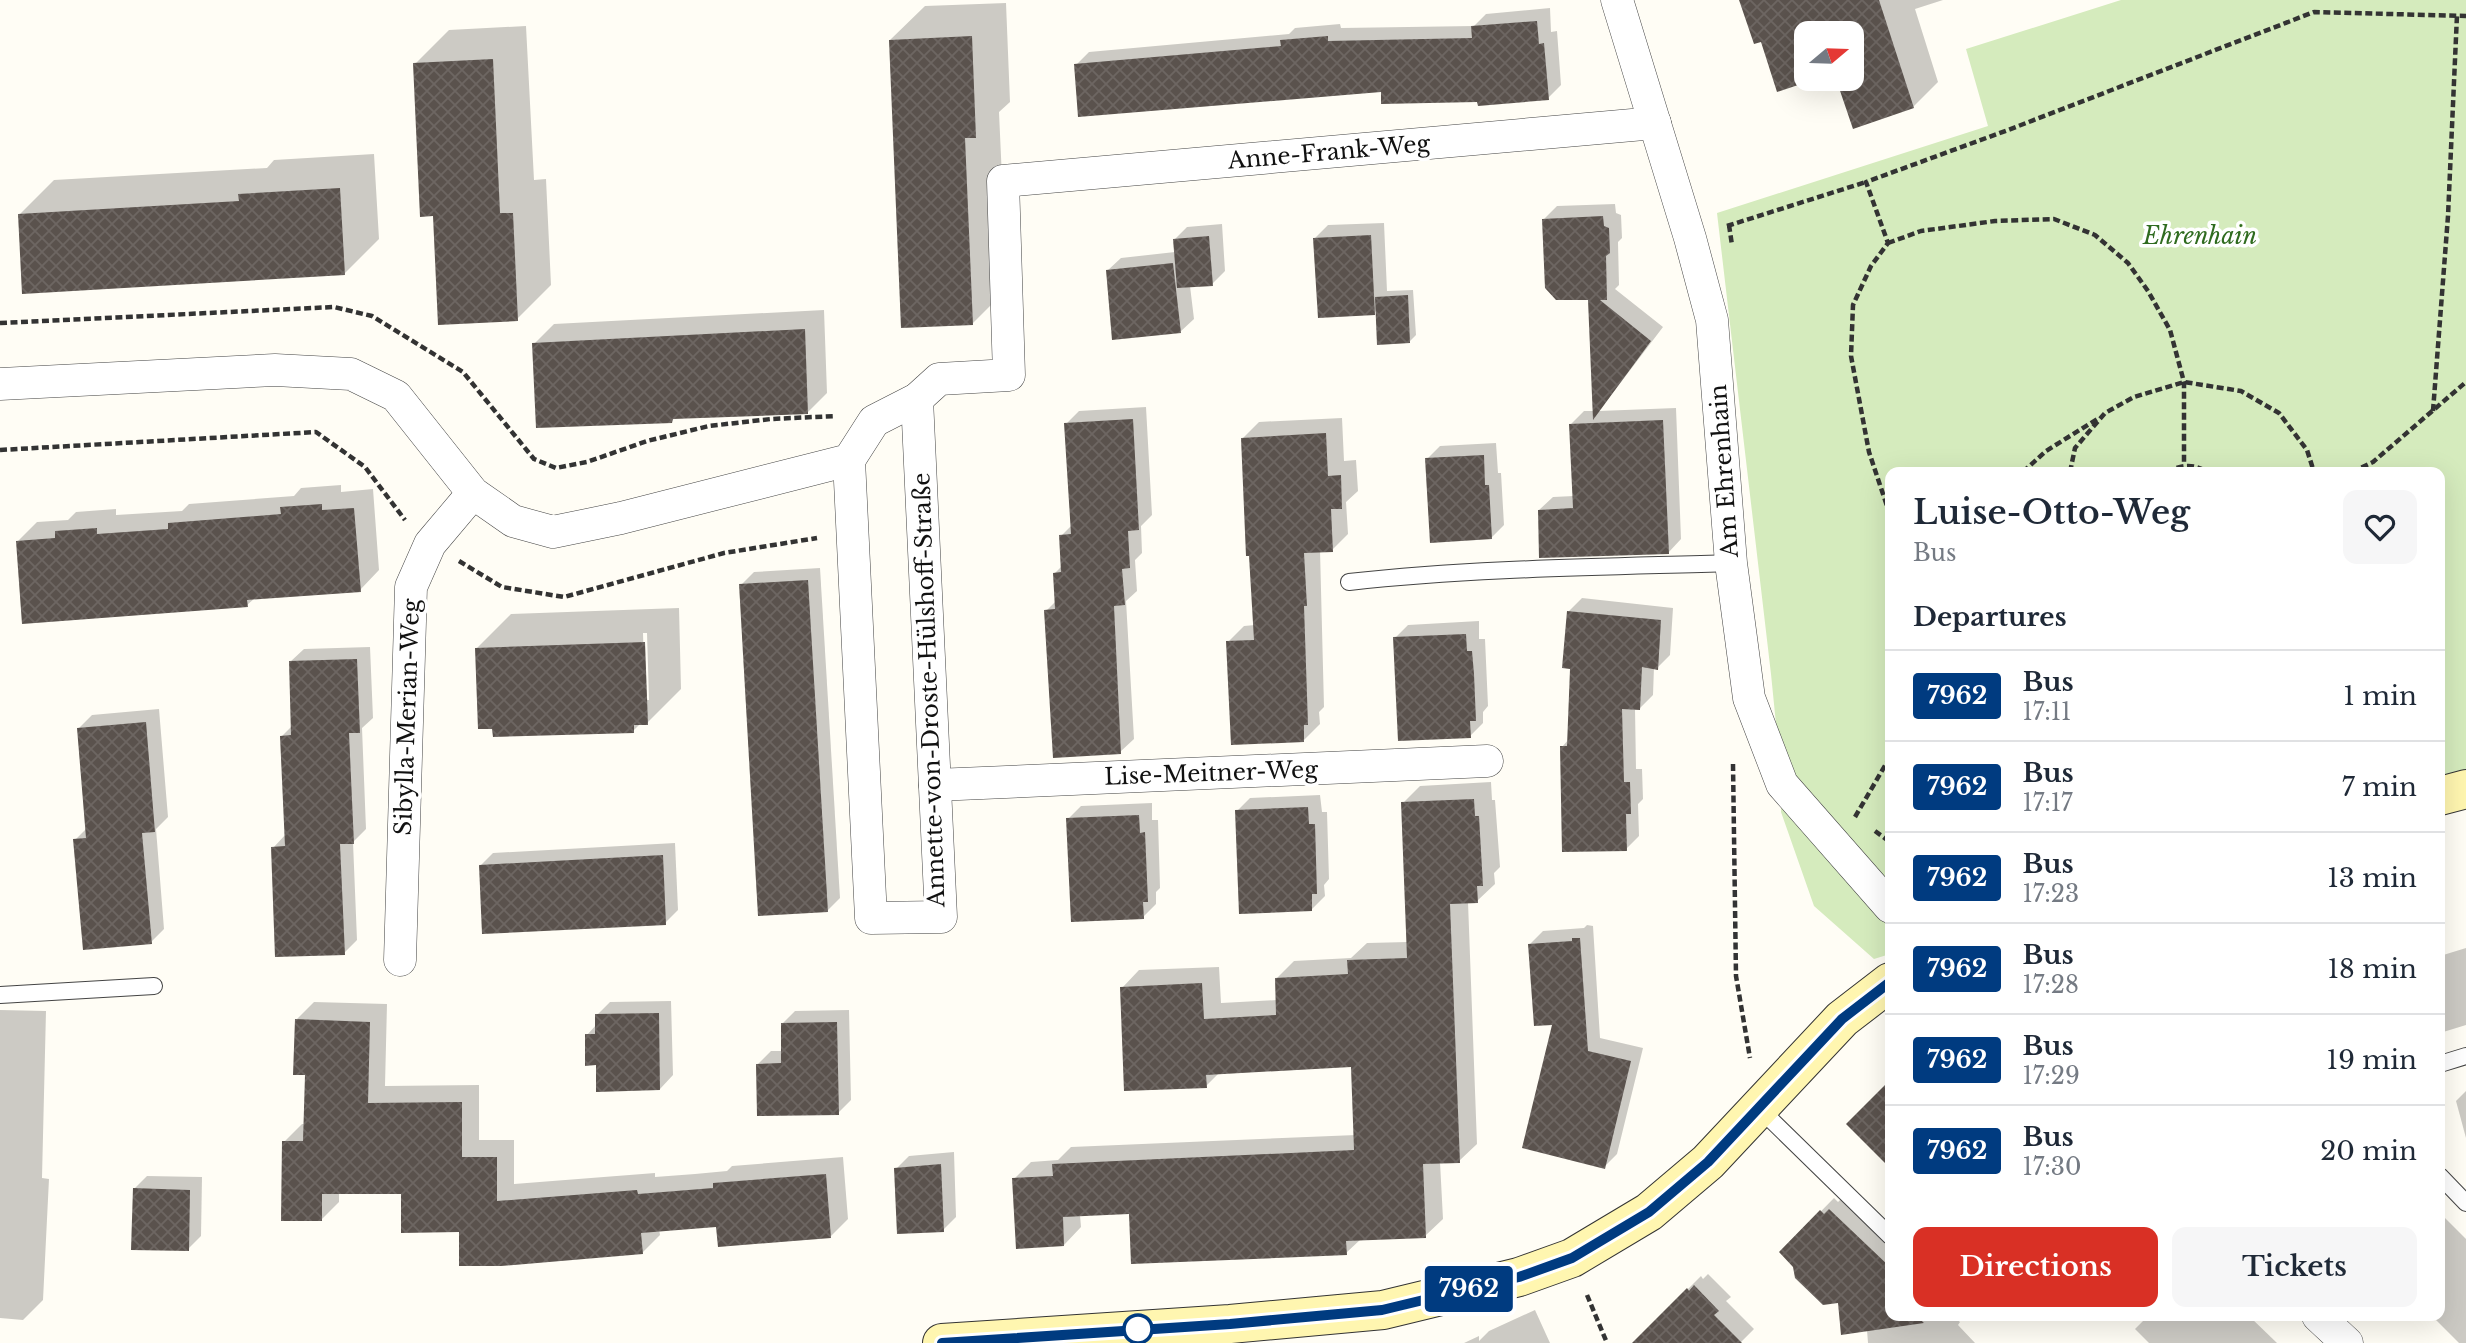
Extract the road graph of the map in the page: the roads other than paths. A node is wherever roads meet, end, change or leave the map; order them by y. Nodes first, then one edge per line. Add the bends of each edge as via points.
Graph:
1 (1617, 0) edge
2 (1656, 122) junction
3 (0, 384) edge
4 (916, 399) junction
5 (849, 460) junction
6 (473, 493) junction
7 (1731, 563) junction
8 (1349, 582) dead end
9 (1487, 761) dead end
10 (935, 785) junction
11 (2466, 789) edge
12 (2445, 795) edge
13 (1885, 901) edge
14 (400, 960) dead end
15 (154, 986) dead end
16 (1885, 986) edge
17 (0, 995) edge
18 (2466, 1056) edge
19 (2445, 1062) edge
20 (1759, 1108) junction
21 (2445, 1181) edge
22 (2466, 1203) edge
23 (1885, 1231) edge
24 (2323, 1321) edge
25 (942, 1343) edge
26 (2347, 1343) edge

1 - 2 street, Am Ehrenhain
2 - 4 street, Anne-Frank-Weg via 1003,181 1009,375 939,379
2 - 7 street, Am Ehrenhain via 1712,320
3 - 6 street via 275,370 351,374 396,396
4 - 5 street via 874,421
4 - 10 street, Annette-von-Droste-Hülshoff-Straße
5 - 6 street via 553,532 513,521
5 - 10 street, Annette-von-Droste-Hülshoff-Straße via 871,918 941,917
6 - 14 street, Sibylla-Merian-Weg via 430,544 411,587
7 - 8 lane via 1478,572
7 - 13 street, Am Ehrenhain via 1749,698 1782,784
9 - 10 street, Lise-Meitner-Weg
11 - 12 main road
15 - 17 lane
16 - 20 main road via 1842,1019
18 - 19 lane
20 - 23 lane
20 - 25 main road via 1708,1162 1649,1212 1572,1258 1519,1277 1382,1310
21 - 22 lane
24 - 26 street

